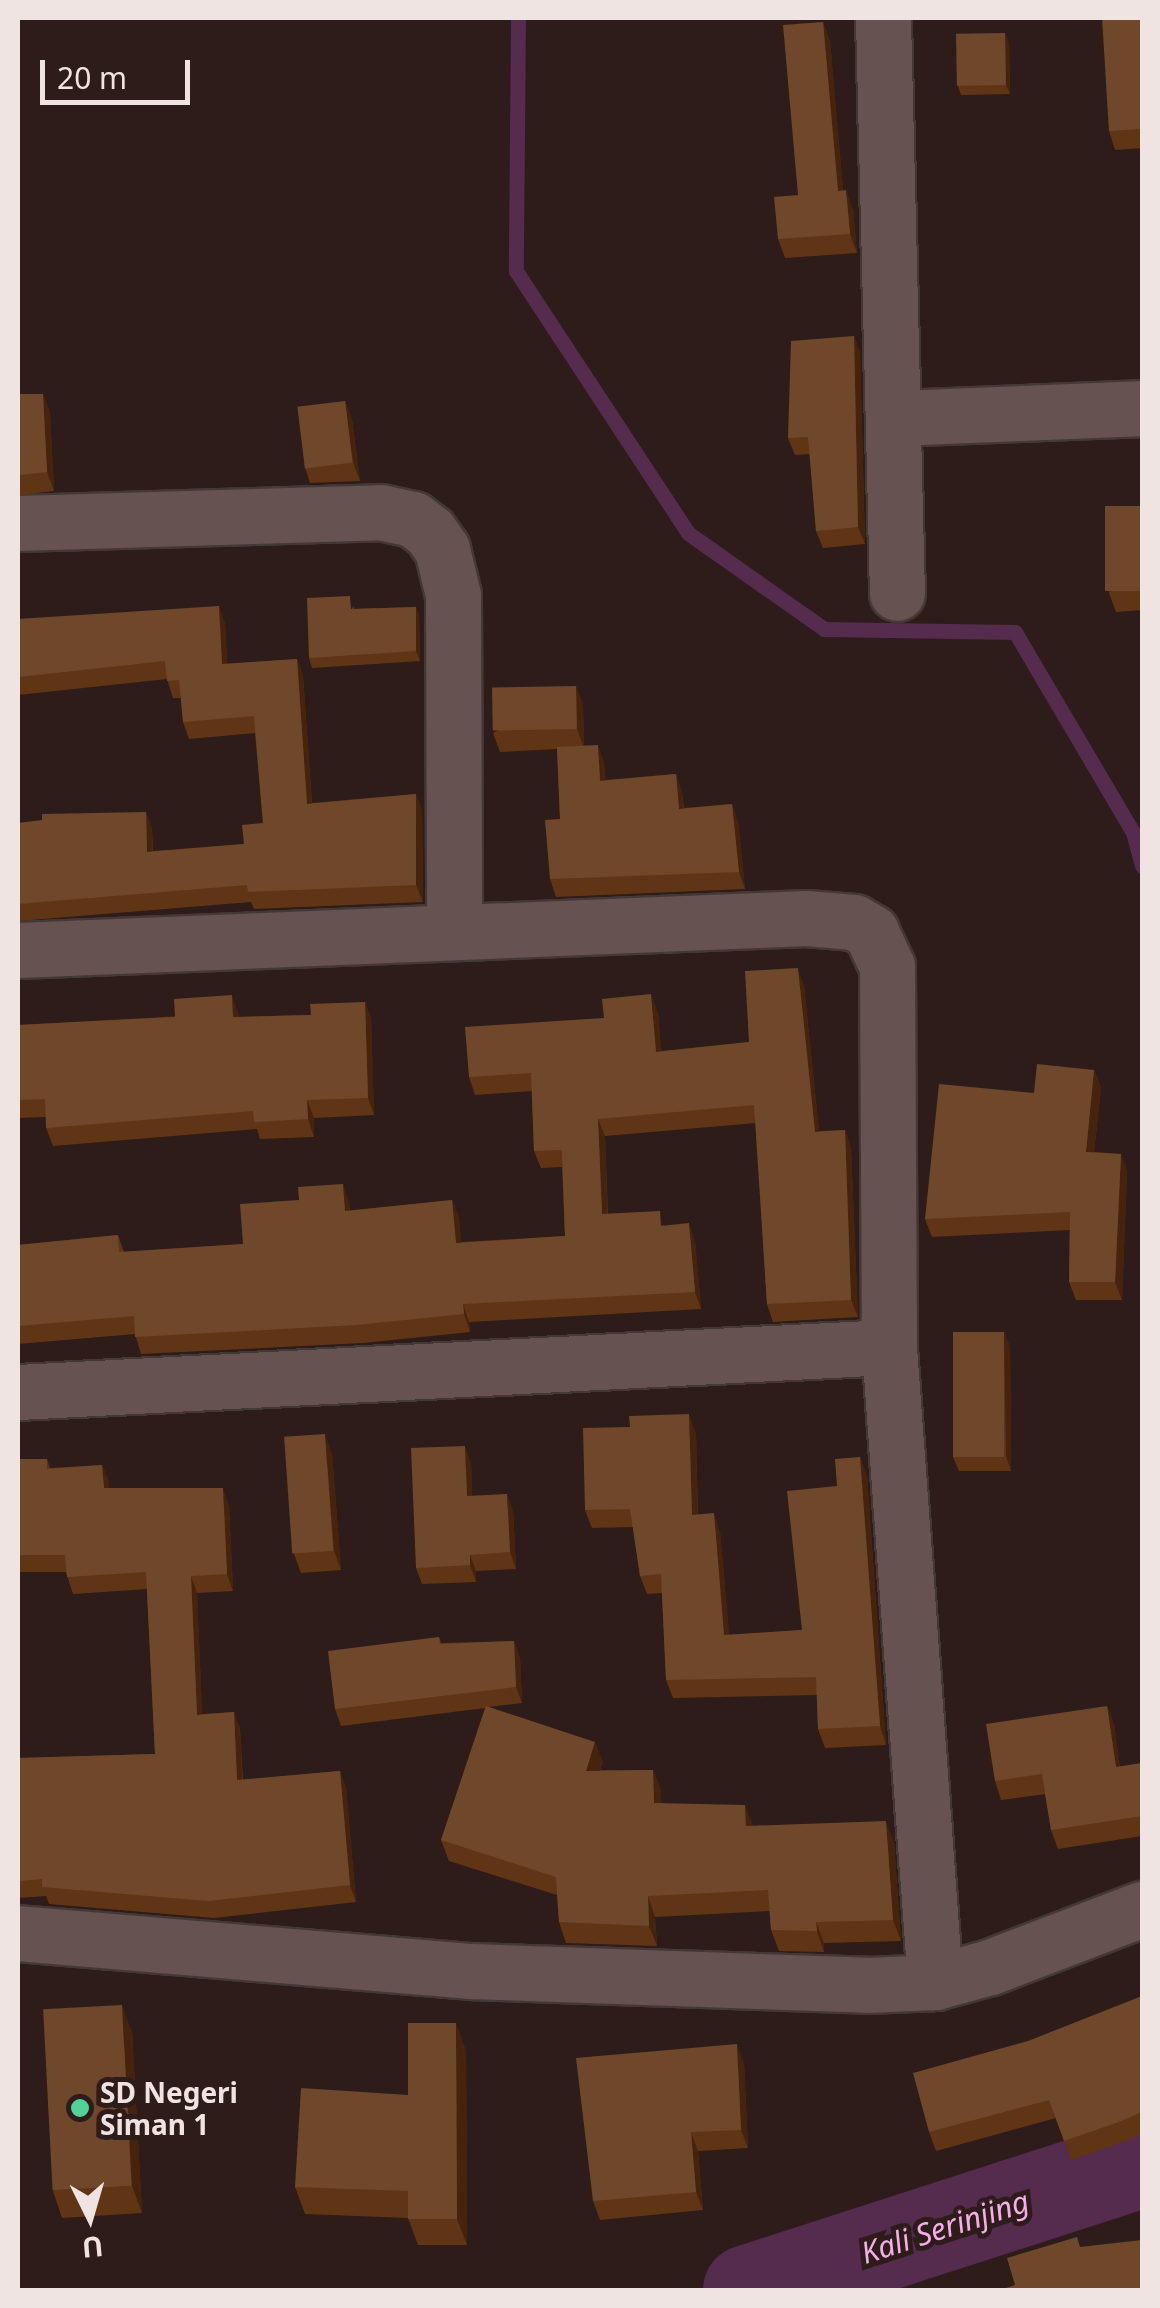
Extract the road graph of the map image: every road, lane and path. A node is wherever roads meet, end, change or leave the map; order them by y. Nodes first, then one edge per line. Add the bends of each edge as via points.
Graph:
1 (883, 18) edge
2 (1142, 408) edge
3 (897, 418) junction
4 (18, 522) edge
5 (898, 593) dead end
6 (454, 932) junction
7 (18, 950) edge
8 (889, 1347) junction
9 (18, 1392) edge
10 (1142, 1909) edge
11 (18, 1933) edge
12 (935, 1982) junction

1 - 3 street
2 - 3 street
3 - 5 street
4 - 6 street via 380,512 413,519 430,532 442,549 453,595
6 - 7 street
6 - 8 street via 806,918 854,922 871,932 887,966
8 - 9 street
8 - 12 street
10 - 12 street
11 - 12 street via 471,1971 778,1984

